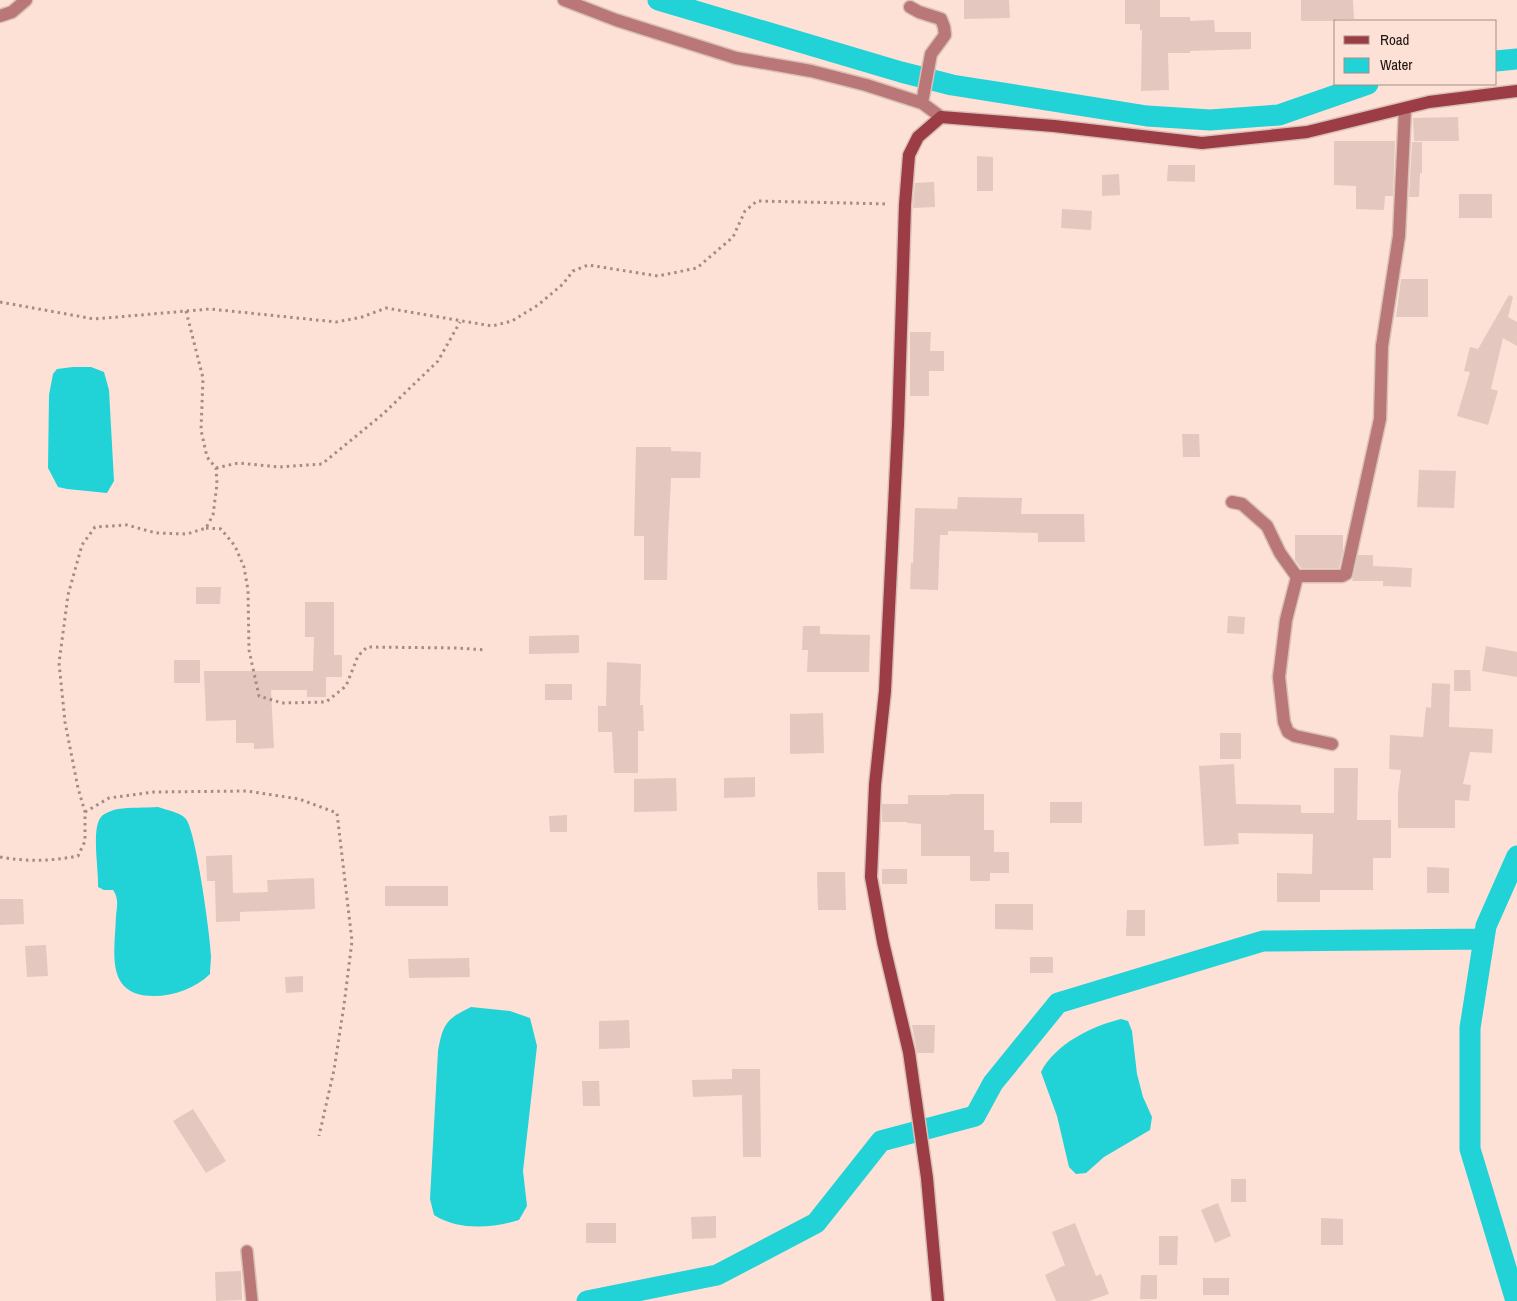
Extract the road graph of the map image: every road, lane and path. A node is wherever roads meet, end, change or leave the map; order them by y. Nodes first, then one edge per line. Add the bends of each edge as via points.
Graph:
1 (26, 0) edge
2 (564, 0) edge
3 (910, 7) dead end
4 (0, 16) edge
5 (1517, 91) edge
6 (922, 103) junction
7 (1405, 109) junction
8 (941, 117) junction
9 (906, 205) junction
10 (0, 302) edge
11 (186, 311) junction
12 (460, 322) junction
13 (216, 468) junction
14 (1232, 502) dead end
15 (206, 528) junction
16 (1298, 577) junction
17 (486, 650) dead end
18 (1332, 744) dead end
19 (85, 812) junction
20 (0, 857) edge
21 (319, 1136) dead end
22 (248, 1251) dead end
23 (252, 1301) edge
24 (938, 1301) edge

1 - 4 street via 12,12
2 - 6 street via 736,58 811,71
3 - 6 street via 940,19 945,35 931,54
5 - 7 main road via 1429,102
6 - 8 street
7 - 8 main road via 1307,132 1202,143
7 - 16 street via 1399,236 1382,346 1380,419 1346,574
8 - 9 main road via 918,137 909,156
9 - 12 path via 757,201 744,211 733,237 697,268 658,276 588,265 573,271 538,305 512,321 492,326
9 - 24 main road via 885,681 875,785 871,877 909,1052 927,1178
10 - 11 path via 94,319
11 - 12 path via 210,309 336,322 386,308
11 - 13 path via 203,378 201,430 206,457
12 - 13 path via 438,361 383,414 322,464 279,467 238,463
13 - 15 path via 213,515
14 - 16 street via 1242,504 1267,526 1280,553
15 - 17 path via 221,529 235,546 244,567 248,590 249,650 259,696 282,703 326,702 346,686 358,656 367,647
15 - 19 path via 187,534 156,533 127,525 95,527 82,545 68,595 59,663 65,722
16 - 18 street via 1286,620 1280,677 1284,722 1288,732 1295,736
19 - 20 path via 85,841 78,856 52,861
19 - 21 path via 110,798 154,792 248,791 299,799 337,813 352,941 334,1070
22 - 23 lane

